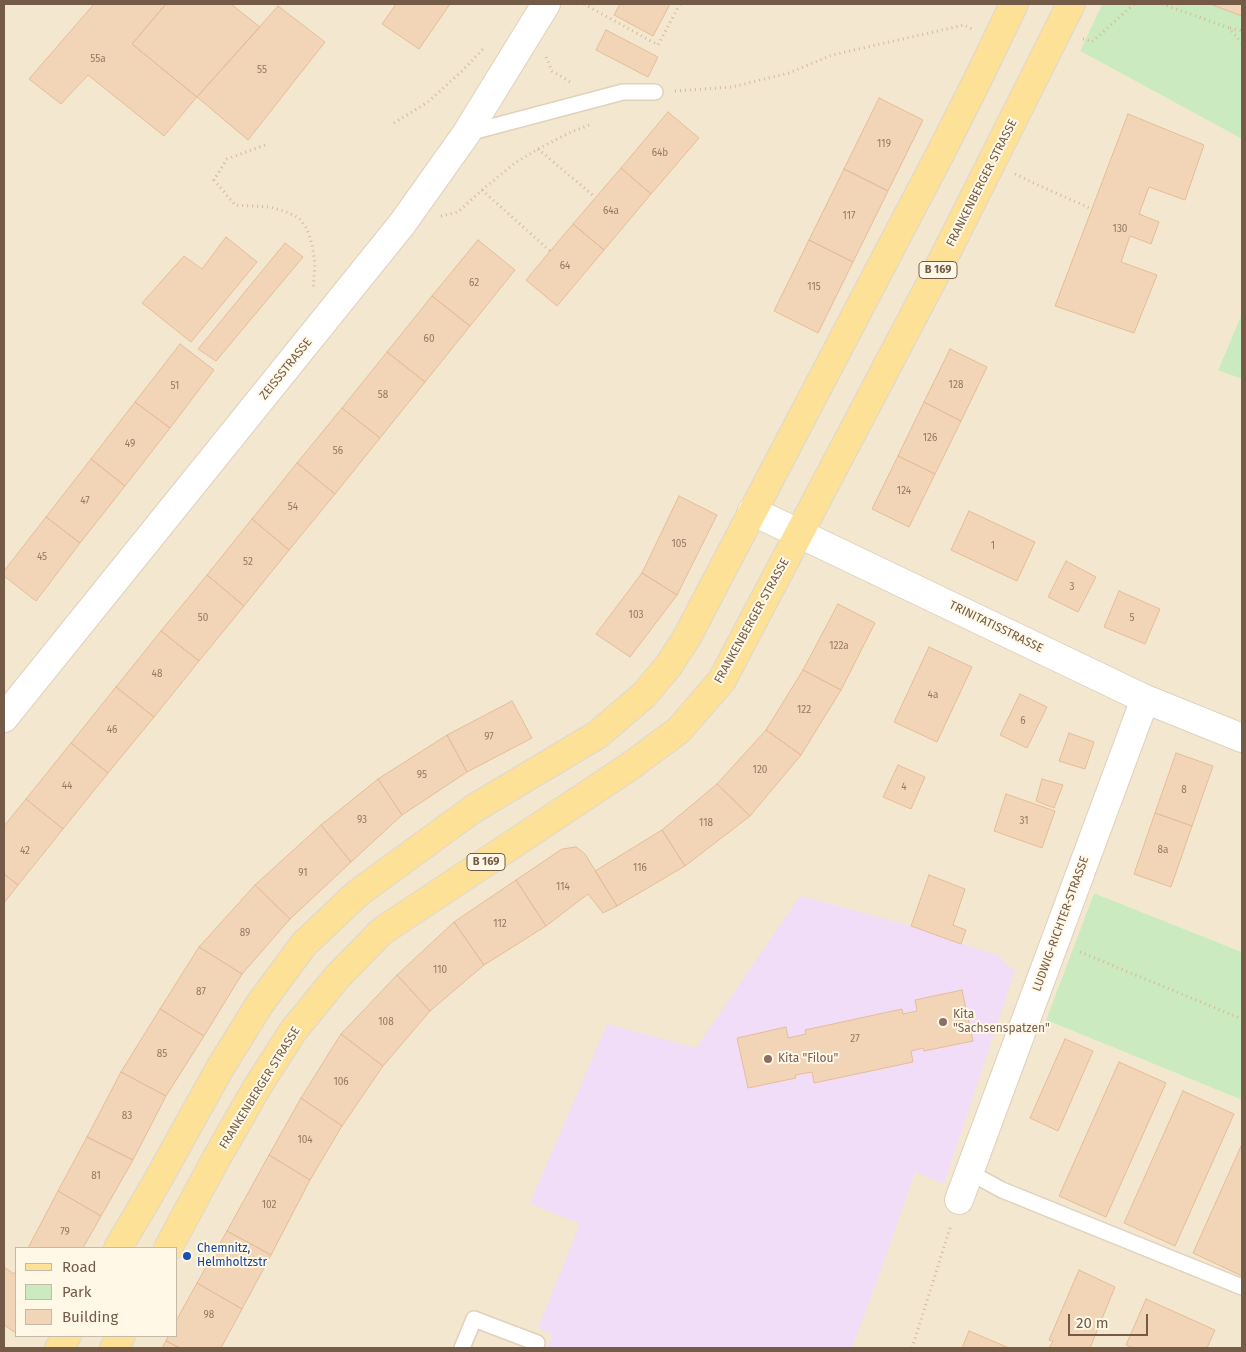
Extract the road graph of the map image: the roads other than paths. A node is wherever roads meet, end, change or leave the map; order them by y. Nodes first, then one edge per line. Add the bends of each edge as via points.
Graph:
1 (1014, 4) edge
2 (1071, 4) edge
3 (541, 12) edge
4 (654, 92) road end
5 (466, 134) junction
6 (752, 511) junction
7 (799, 534) junction
8 (1145, 699) junction
9 (4, 718) edge
10 (1242, 738) edge
11 (969, 1172) junction
12 (959, 1200) road end
13 (119, 1247) edge
14 (169, 1247) edge
15 (1242, 1287) edge
16 (66, 1337) edge
17 (120, 1337) edge
18 (59, 1348) edge
19 (114, 1348) edge
20 (462, 1348) edge
21 (534, 1348) edge

1 - 6 main road via 936,162
2 - 7 main road, FRANKENBERGER STRASSE / B 169 via 934,277
3 - 5 street, ZEISSSTRASSE
4 - 5 lane via 623,92
5 - 9 street, ZEISSSTRASSE via 402,224
6 - 7 street, TRINITATISSTRASSE
6 - 13 main road via 687,637 644,695 597,735 473,809 366,887 304,944 259,1005 220,1068
7 - 8 street, TRINITATISSTRASSE
7 - 14 main road, FRANKENBERGER STRASSE / B 169 via 722,680 679,730 629,767 382,931 338,976 293,1031 256,1089
8 - 10 street, TRINITATISSTRASSE
8 - 11 street, LUDWIG-RICHTER-STRASSE
11 - 12 street, LUDWIG-RICHTER-STRASSE
11 - 15 lane via 1002,1190
16 - 18 main road
17 - 19 main road
20 - 21 lane via 474,1319 536,1343

